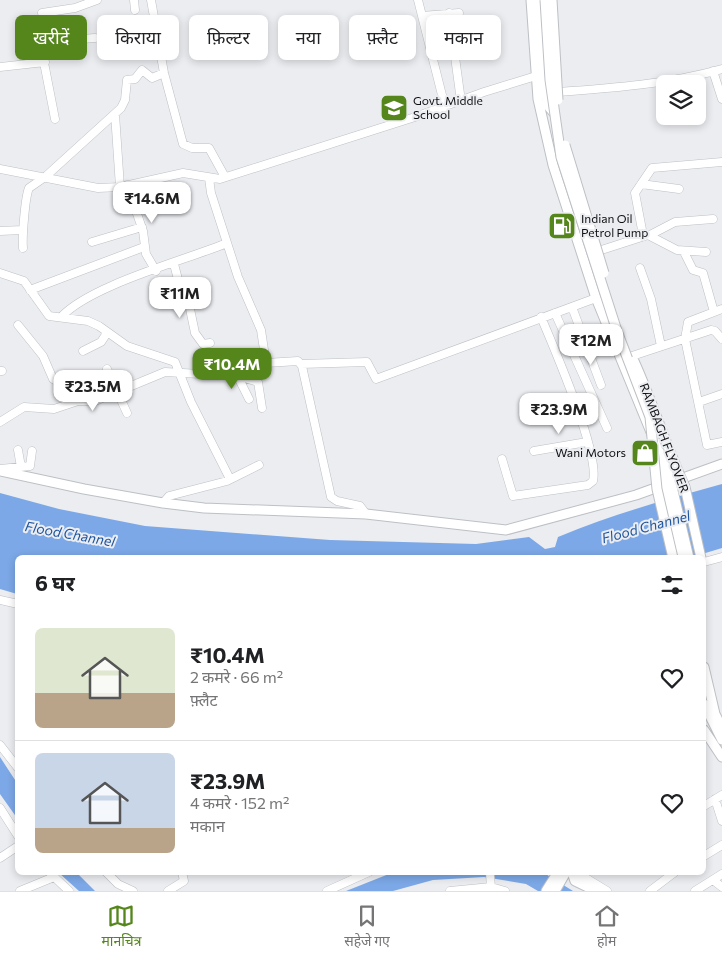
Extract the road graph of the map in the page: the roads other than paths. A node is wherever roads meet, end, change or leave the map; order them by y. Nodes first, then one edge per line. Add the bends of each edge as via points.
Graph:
1 (97, 0) edge
2 (134, 0) edge
3 (151, 0) edge
4 (418, 0) edge
5 (531, 0) edge
6 (537, 0) edge
7 (548, 0) edge
8 (87, 2) edge
9 (135, 10) dead end
10 (42, 13) dead end
11 (459, 13) dead end
12 (449, 14) junction
13 (422, 16) junction
14 (95, 38) dead end
15 (45, 62) junction
16 (0, 67) edge
17 (722, 69) edge
18 (713, 71) junction
19 (164, 73) junction
20 (536, 76) junction
21 (558, 92) junction
22 (722, 99) edge
23 (461, 100) junction
24 (445, 107) junction
25 (554, 113) junction
26 (115, 114) junction
27 (55, 119) dead end
28 (722, 162) edge
29 (0, 169) edge
30 (45, 177) junction
31 (225, 177) junction
32 (208, 178) junction
33 (641, 184) junction
34 (123, 186) junction
35 (679, 189) dead end
36 (713, 219) dead end
37 (142, 228) junction
38 (22, 230) junction
39 (0, 231) edge
40 (647, 235) junction
41 (92, 242) dead end
42 (227, 243) junction
43 (144, 247) junction
44 (24, 248) dead end
45 (593, 252) junction
46 (684, 252) junction
47 (706, 252) dead end
48 (582, 256) junction
49 (174, 264) junction
50 (640, 268) dead end
51 (156, 271) junction
52 (0, 273) edge
53 (30, 290) junction
54 (596, 298) junction
55 (572, 307) junction
56 (722, 309) edge
57 (714, 312) junction
58 (555, 313) junction
59 (60, 317) junction
60 (541, 317) junction
61 (18, 325) dead end
62 (107, 333) junction
63 (685, 339) junction
64 (722, 339) edge
65 (210, 343) dead end
66 (661, 346) junction
67 (84, 352) dead end
68 (630, 356) junction
69 (620, 360) junction
70 (266, 363) junction
71 (301, 364) junction
72 (107, 369) dead end
73 (179, 371) junction
74 (237, 375) junction
75 (601, 385) dead end
76 (117, 392) junction
77 (722, 394) edge
78 (249, 399) dead end
79 (78, 401) junction
80 (699, 402) junction
81 (262, 408) dead end
82 (127, 413) dead end
83 (0, 422) edge
84 (607, 428) dead end
85 (587, 442) junction
86 (722, 442) edge
87 (18, 450) dead end
88 (32, 451) dead end
89 (534, 451) dead end
90 (502, 459) dead end
91 (722, 464) edge
92 (259, 465) dead end
93 (21, 467) junction
94 (0, 470) edge
95 (230, 479) junction
96 (668, 488) junction
97 (163, 503) junction
98 (366, 514) junction
99 (672, 555) edge
100 (679, 555) edge
101 (688, 555) edge
102 (700, 555) edge
103 (722, 557) edge
104 (706, 561) edge
105 (0, 600) edge
106 (15, 603) edge
107 (706, 676) edge
108 (706, 708) edge
109 (722, 728) edge
110 (706, 738) edge
111 (722, 740) edge
112 (0, 745) edge
113 (722, 757) edge
114 (15, 764) edge
115 (718, 797) edge
116 (706, 805) edge
117 (0, 808) edge
118 (722, 821) edge
119 (15, 831) edge
120 (722, 846) edge
121 (15, 848) edge
122 (706, 855) edge
123 (0, 858) edge
124 (722, 874) edge
125 (52, 875) edge
126 (109, 875) edge
127 (183, 875) edge
128 (362, 875) edge
129 (556, 875) edge
130 (564, 875) edge
131 (573, 875) edge
132 (581, 875) edge
133 (671, 875) edge
134 (713, 880) junction
135 (490, 883) edge
136 (722, 887) edge
137 (20, 891) edge
138 (68, 891) edge
139 (133, 891) edge
140 (168, 891) edge
141 (327, 891) edge
142 (450, 891) edge
143 (505, 891) edge
144 (546, 891) edge
145 (555, 891) edge
146 (596, 891) edge
147 (607, 891) edge
148 (650, 891) edge
149 (696, 891) edge

1 - 8 street
2 - 9 street
3 - 19 street
4 - 13 street
5 - 20 main road
6 - 25 main road via 546,93
7 - 21 main road, RAMBAGH FLYOVER, bridge
7 - 25 main road, RAMBAGH FLYOVER, bridge
7 - 45 main road via 553,80 563,153
8 - 10 street
11 - 12 street
12 - 13 street
12 - 23 street
13 - 24 street
14 - 15 street via 42,41 40,46
15 - 16 street
15 - 27 street
17 - 18 street
18 - 21 street via 666,82
18 - 22 street
19 - 26 street via 152,78 142,70 137,78 127,80 123,104
19 - 31 street via 183,144 186,147 209,148
20 - 23 street
20 - 48 main road via 553,165
21 - 102 main road, RAMBAGH FLYOVER, bridge via 562,133 574,179 632,356 684,488
23 - 24 street
24 - 31 street
25 - 99 main road, RAMBAGH FLYOVER, bridge via 561,157 573,199 650,417 657,489
26 - 30 street
26 - 34 street
28 - 33 street via 655,167
29 - 30 street
30 - 34 street via 98,188
30 - 38 street via 27,190
31 - 32 street
32 - 34 street via 183,173
32 - 42 street
33 - 35 street
33 - 40 street via 635,196
34 - 37 street
36 - 40 street via 675,222
37 - 41 street
37 - 43 street
38 - 39 street
38 - 44 street
40 - 45 street
40 - 46 street
42 - 49 street
42 - 70 street via 258,322
43 - 51 street
43 - 53 street
45 - 48 street
45 - 68 main road
46 - 47 street
46 - 57 street via 693,270 703,273
48 - 54 main road
49 - 51 street
49 - 65 street via 189,304 196,336 204,344
50 - 66 street via 651,299
51 - 59 street via 122,282 71,306
52 - 53 street via 18,278
53 - 59 street via 46,313
54 - 55 street
54 - 69 main road
55 - 58 street
55 - 75 street
56 - 57 street
57 - 63 street via 688,322
58 - 60 street
58 - 84 street
59 - 62 street via 88,321
60 - 71 street via 376,379 367,362
60 - 85 street via 574,397
61 - 79 street via 44,356 53,379 64,385
62 - 67 street via 101,342
62 - 73 street via 127,346 173,361
63 - 64 street via 711,330
63 - 66 street
63 - 80 street
66 - 68 street
68 - 69 street
68 - 96 main road via 645,395
69 - 96 main road via 655,442
70 - 71 street via 294,360
70 - 74 street
71 - 98 street via 331,497 360,506
72 - 76 street
73 - 74 street
73 - 76 street via 165,372
73 - 95 street
74 - 78 street
74 - 81 street via 258,382
76 - 79 street via 95,401
76 - 82 street
77 - 80 street
79 - 83 street via 54,409 24,406
80 - 86 street via 707,445
85 - 89 street
85 - 90 street via 594,478 588,484 513,496
87 - 93 street
88 - 93 street via 32,465
91 - 96 main road
92 - 95 street
93 - 94 street
94 - 97 main road
95 - 97 street via 168,496
96 - 98 main road via 506,530
96 - 100 main road
96 - 101 main road
97 - 98 main road via 204,508
103 - 104 street
105 - 106 street
107 - 109 main road via 715,714
108 - 111 main road
110 - 113 main road
112 - 114 street
115 - 116 street
115 - 118 street
117 - 119 street
120 - 122 street
121 - 123 street
124 - 134 street
125 - 137 street
125 - 138 street
126 - 139 street
127 - 140 street via 184,881
128 - 141 street
129 - 144 main road
130 - 145 main road
131 - 146 main road via 575,881
132 - 147 street
133 - 148 street
134 - 136 street
134 - 149 street
135 - 142 street
135 - 143 street

